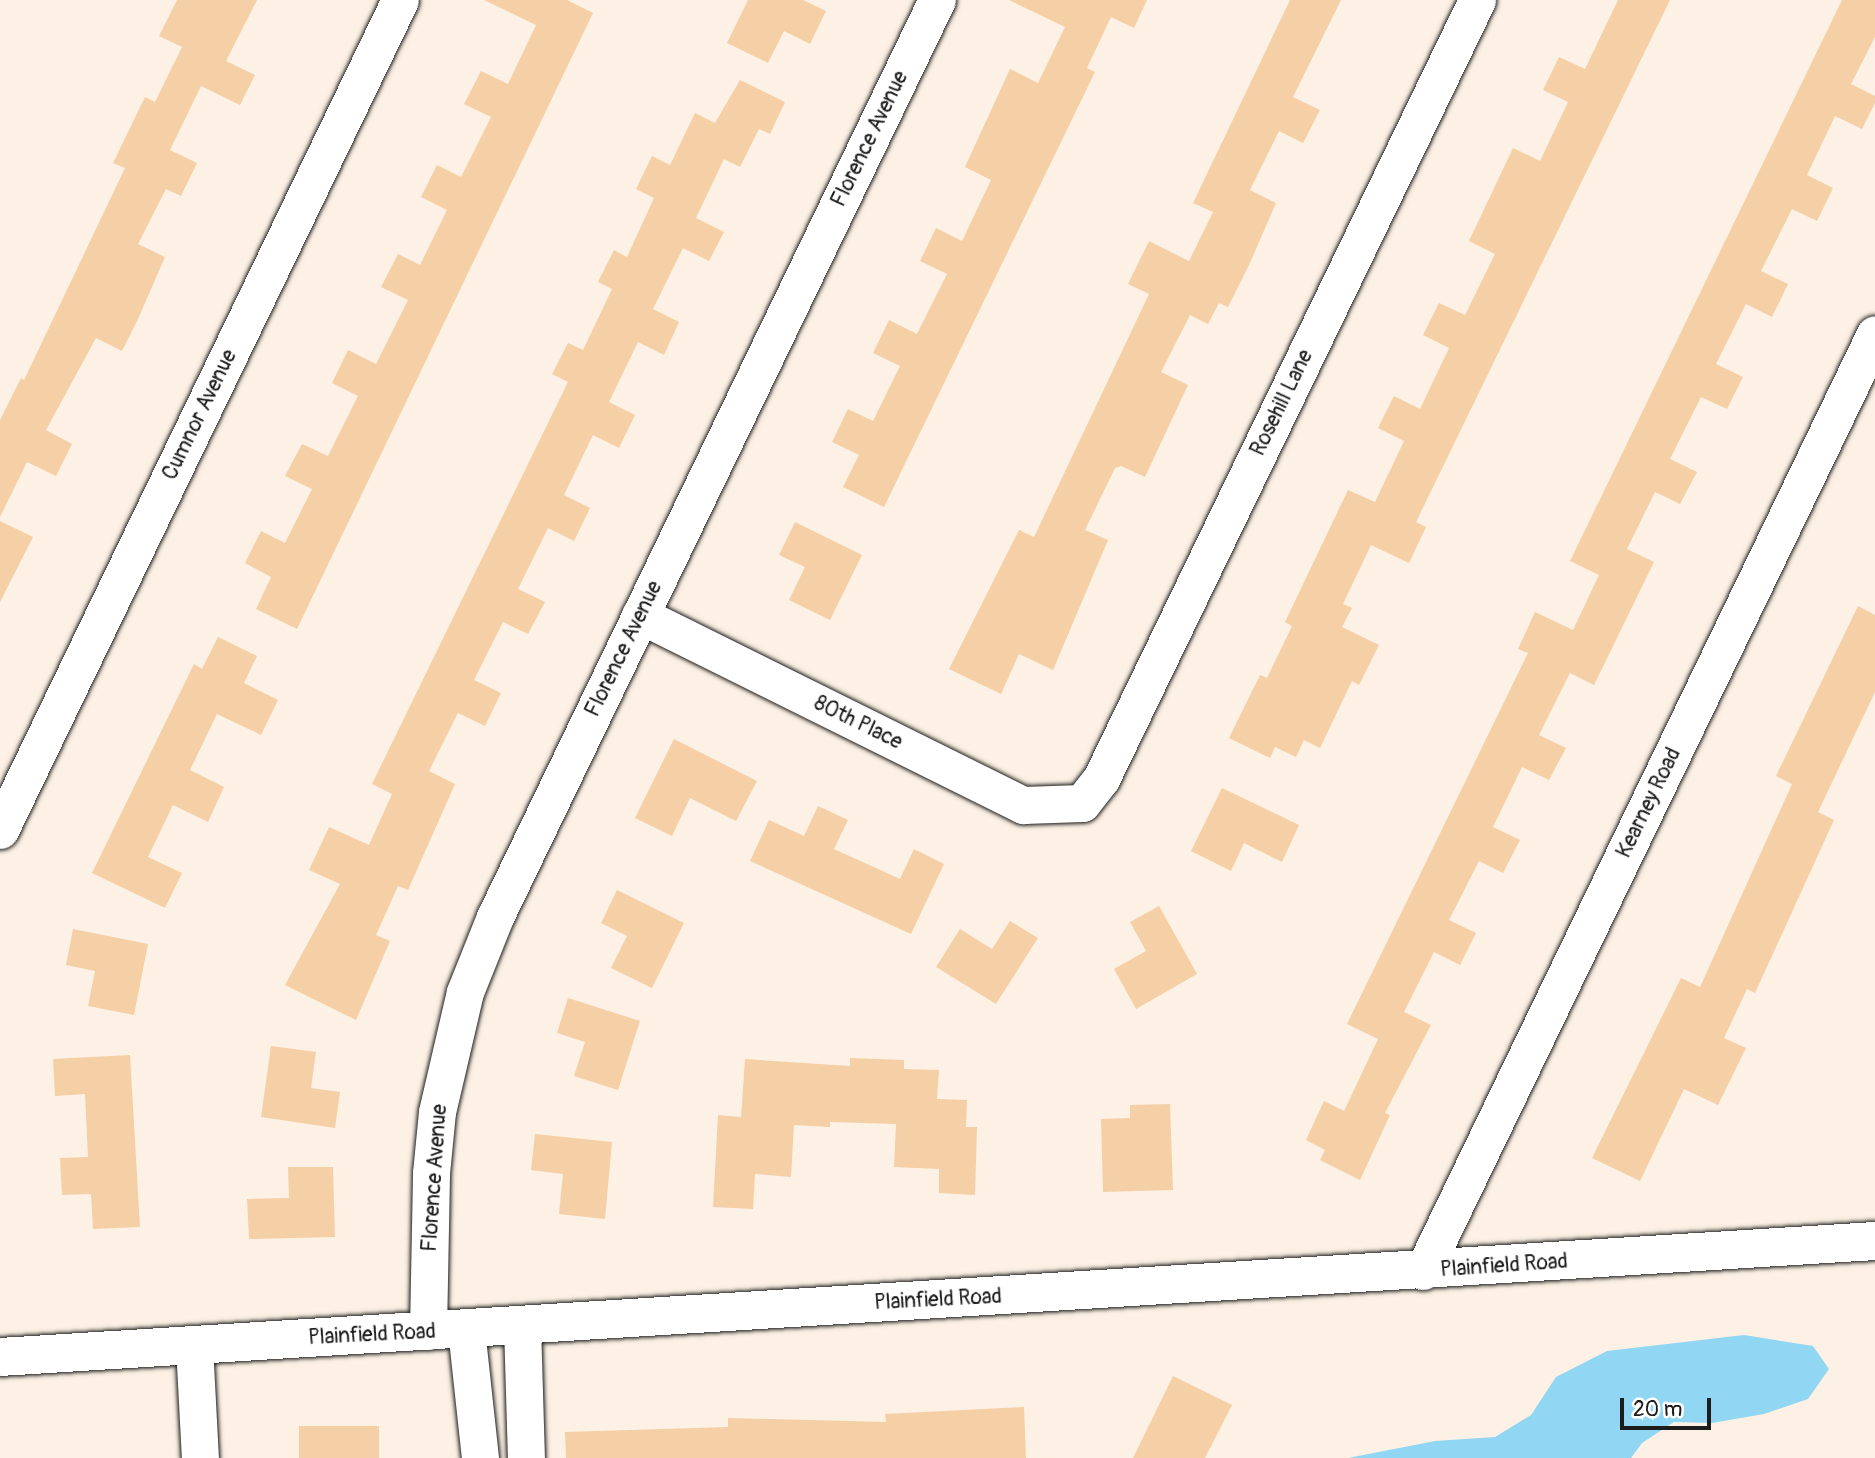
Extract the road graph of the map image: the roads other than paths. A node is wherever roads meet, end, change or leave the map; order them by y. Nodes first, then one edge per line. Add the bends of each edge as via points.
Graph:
1 (400, 0) edge
2 (937, 0) edge
3 (1476, 0) edge
4 (1875, 334) edge
5 (640, 615) junction
6 (1082, 803) joint
7 (0, 830) edge
8 (1875, 1241) edge
9 (1423, 1271) junction
10 (522, 1325) junction
11 (466, 1329) junction
12 (428, 1331) junction
13 (194, 1345) junction
14 (0, 1357) edge
15 (200, 1458) edge
16 (480, 1458) edge
17 (526, 1458) edge

1 - 7 street, Cumnor Avenue
2 - 5 street, Florence Avenue
3 - 6 street, Rosehill Lane via 1101,779
4 - 9 street, Kearney Road
5 - 6 street, 80th Place via 1023,805
5 - 12 street, Florence Avenue via 495,917 465,992 436,1124
8 - 9 main road, Plainfield Road
9 - 10 main road, Plainfield Road
10 - 11 main road, Plainfield Road
10 - 17 street
11 - 12 main road, Plainfield Road
11 - 16 street
12 - 13 main road, Plainfield Road
13 - 14 main road, Plainfield Road
13 - 15 street

